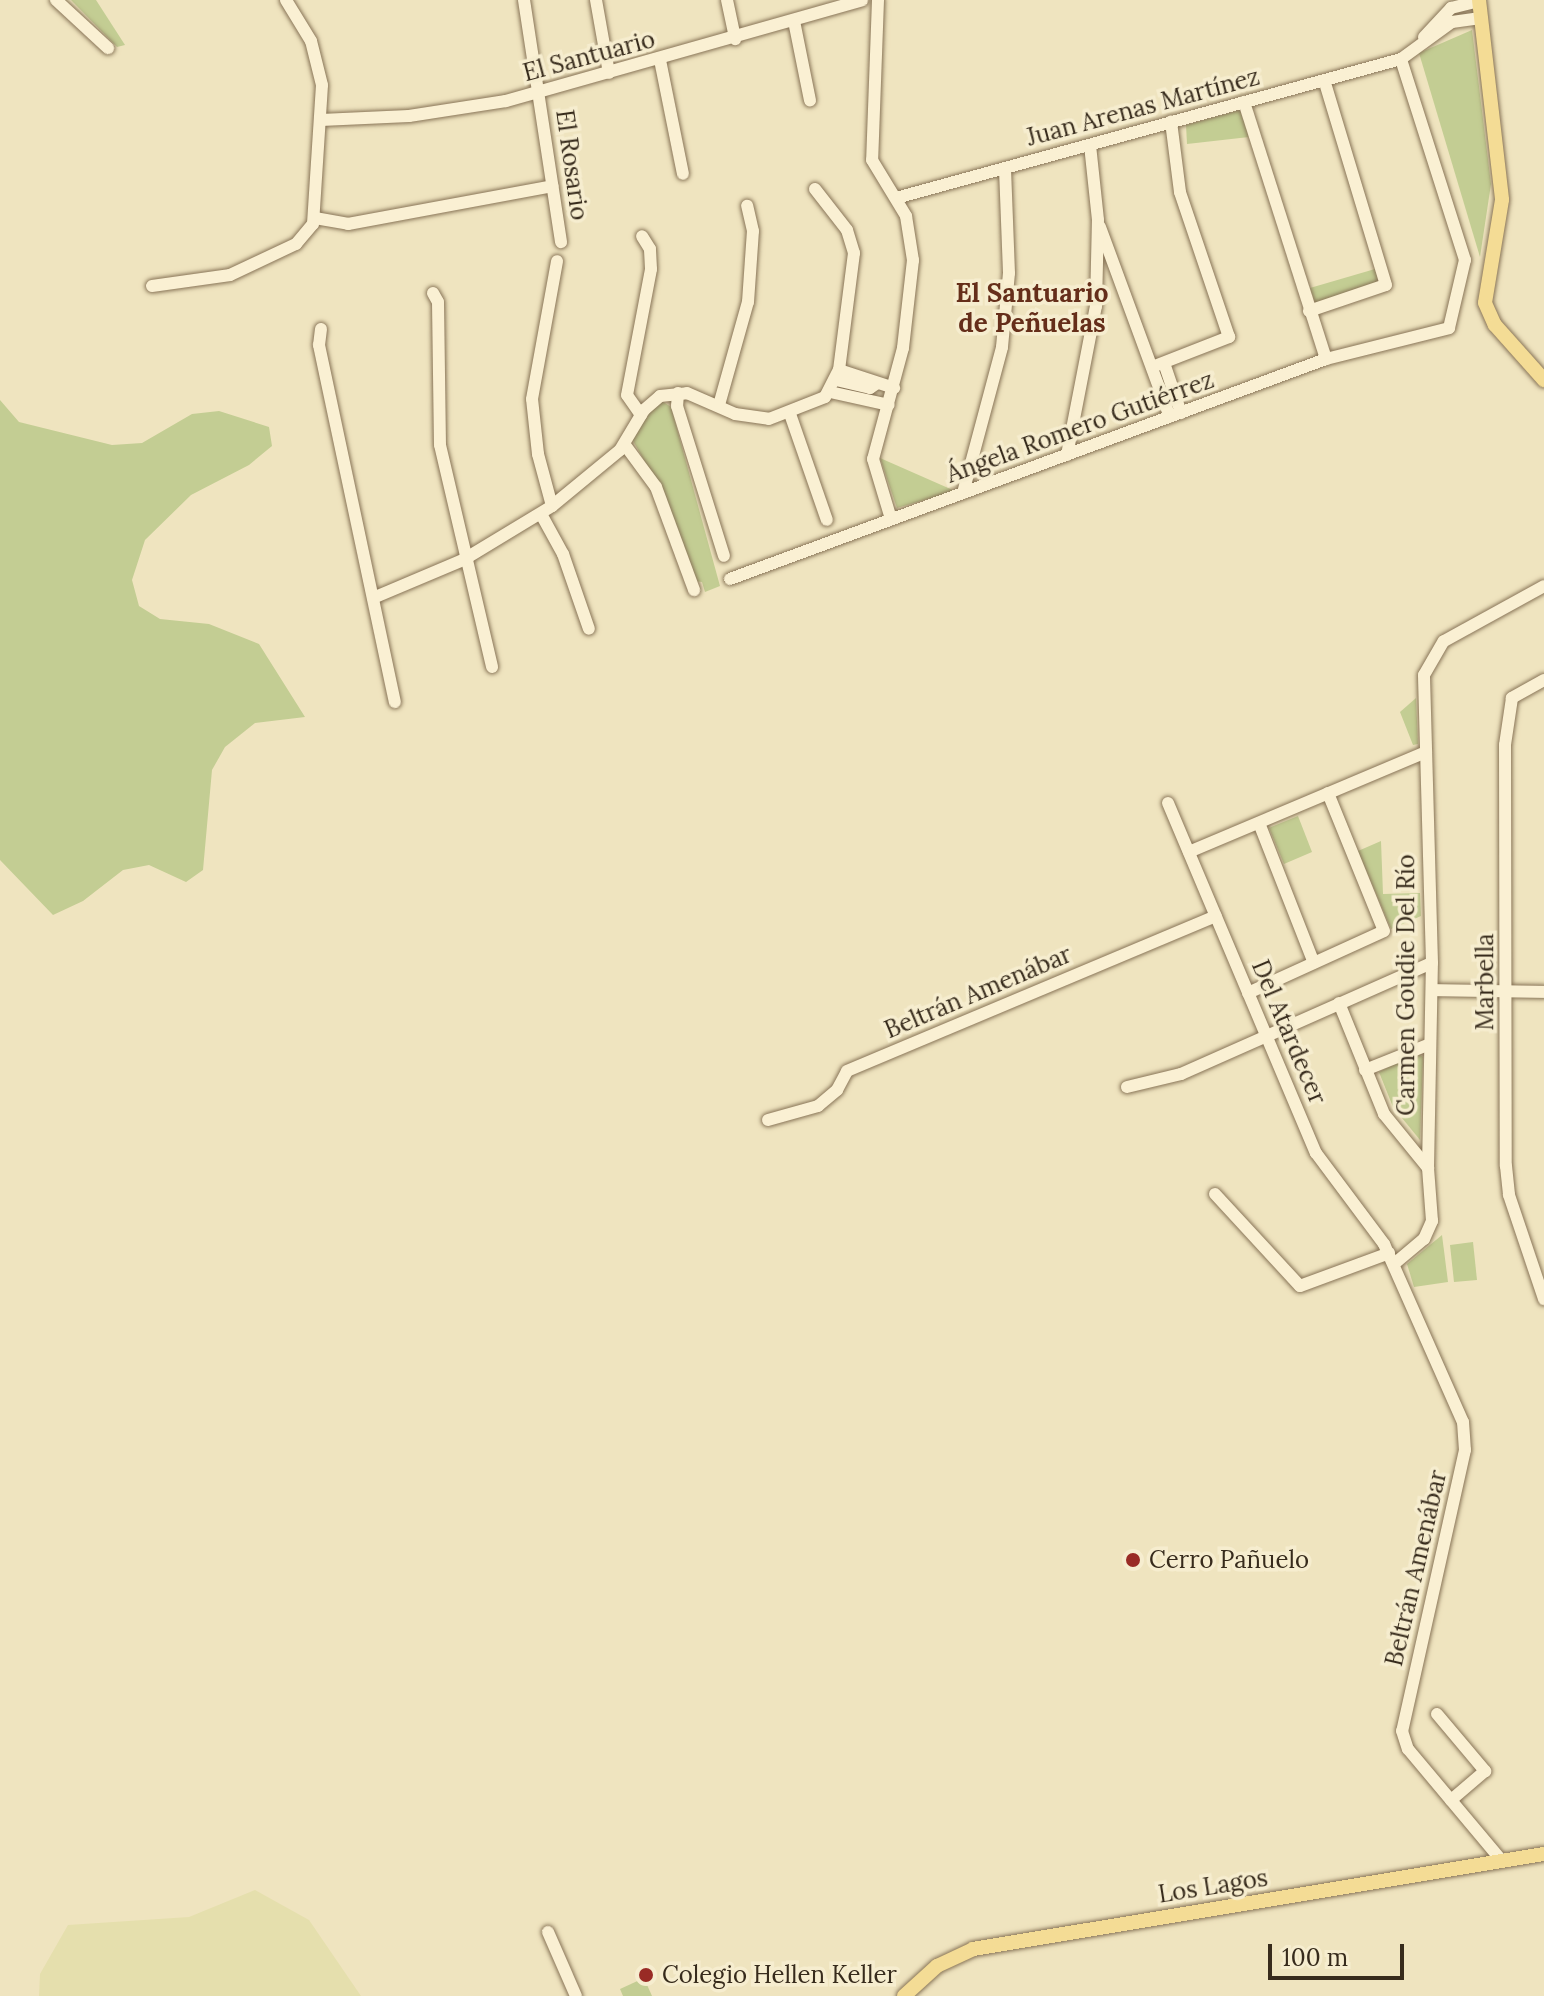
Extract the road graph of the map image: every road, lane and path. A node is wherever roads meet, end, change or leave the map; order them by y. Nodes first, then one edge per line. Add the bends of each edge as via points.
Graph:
1 (56, 0) edge
2 (286, 0) edge
3 (524, 0) edge
4 (596, 0) edge
5 (727, 0) edge
6 (862, 0) edge
7 (878, 0) edge
8 (1479, 1) edge
9 (1481, 18) junction
10 (794, 21) junction
11 (735, 39) junction
12 (108, 48) dead end
13 (1401, 59) junction
14 (660, 60) junction
15 (609, 73) junction
16 (1324, 80) junction
17 (539, 93) junction
18 (810, 100) dead end
19 (1244, 102) junction
20 (321, 120) junction
21 (1171, 122) junction
22 (1090, 145) junction
23 (1005, 168) junction
24 (683, 174) dead end
25 (553, 186) junction
26 (815, 189) dead end
27 (896, 198) junction
28 (747, 206) dead end
29 (315, 218) junction
30 (1098, 220) junction
31 (642, 236) dead end
32 (561, 242) dead end
33 (557, 261) dead end
34 (152, 286) dead end
35 (433, 293) dead end
36 (1309, 311) junction
37 (321, 329) dead end
38 (1326, 359) junction
39 (1158, 365) junction
40 (837, 375) junction
41 (1544, 380) edge
42 (894, 388) junction
43 (830, 392) junction
44 (678, 393) junction
45 (719, 405) junction
46 (889, 405) junction
47 (790, 414) junction
48 (641, 415) junction
49 (1175, 415) junction
50 (625, 445) junction
51 (1067, 455) junction
52 (963, 493) junction
53 (546, 510) junction
54 (891, 519) junction
55 (827, 520) dead end
56 (724, 556) dead end
57 (463, 560) junction
58 (730, 579) dead end
59 (1544, 586) edge
60 (694, 590) dead end
61 (373, 598) junction
62 (589, 629) dead end
63 (492, 667) dead end
64 (1544, 680) edge
65 (395, 702) dead end
66 (1426, 752) junction
67 (1328, 793) junction
68 (1168, 803) dead end
69 (1259, 823) junction
70 (1189, 852) junction
71 (1216, 916) junction
72 (1314, 963) junction
73 (1432, 963) junction
74 (1432, 990) junction
75 (1508, 991) junction
76 (1544, 992) edge
77 (1248, 993) junction
78 (1339, 1003) junction
79 (1267, 1035) junction
80 (1430, 1044) junction
81 (1365, 1070) junction
82 (1127, 1087) dead end
83 (768, 1120) dead end
84 (1428, 1168) junction
85 (1215, 1194) dead end
86 (1392, 1259) junction
87 (1544, 1299) edge
88 (1437, 1714) dead end
89 (1451, 1800) junction
90 (1544, 1854) edge
91 (1502, 1861) junction
92 (548, 1932) dead end
93 (576, 1996) edge
94 (904, 1996) edge

1 - 12 street
2 - 20 street via 318,61
3 - 17 street, El Rosario
4 - 15 street
5 - 11 street
6 - 10 street, El Santuario
7 - 27 street via 872,160
8 - 9 main road
8 - 13 street via 1451,8
9 - 13 street, Juan Arenas Martínez via 1452,22
9 - 41 main road via 1502,200 1485,303 1492,321
10 - 11 street, El Santuario
10 - 18 street
11 - 14 street, El Santuario
13 - 16 street, Juan Arenas Martínez
13 - 38 street, Ángela Romero Gutiérrez via 1465,260 1449,328
14 - 15 street, El Santuario
14 - 24 street
15 - 17 street, El Santuario
16 - 19 street, Juan Arenas Martínez
16 - 36 street via 1386,285
17 - 20 street, El Santuario via 438,113
17 - 25 street, El Rosario
19 - 21 street, Juan Arenas Martínez
19 - 36 street
20 - 29 street
21 - 22 street, Juan Arenas Martínez
21 - 39 street via 1180,192 1229,337
22 - 23 street, Juan Arenas Martínez
22 - 30 street
23 - 27 street, Juan Arenas Martínez
23 - 52 street via 1009,273 1002,347
25 - 29 street via 348,224
25 - 32 street, El Rosario
26 - 40 street via 847,230 854,253
27 - 42 street via 909,226 913,260
28 - 45 street via 753,231 748,302
29 - 34 street via 296,244 247,268
30 - 39 street
30 - 51 street via 1091,346
31 - 48 street via 650,249 651,269 627,395
33 - 53 street via 532,399
35 - 57 street via 438,302 438,432
36 - 38 street
37 - 61 street via 319,345
38 - 49 street, Ángela Romero Gutiérrez
39 - 49 street
40 - 42 street via 870,388
40 - 43 street
42 - 46 street
43 - 46 street
43 - 47 street
44 - 45 street
44 - 48 street via 660,396
44 - 56 street via 677,406 717,548
45 - 47 street via 753,418
46 - 54 street via 873,459
47 - 55 street
48 - 50 street
49 - 51 street, Ángela Romero Gutiérrez
50 - 53 street
50 - 60 street via 656,487
51 - 52 street, Ángela Romero Gutiérrez
52 - 54 street, Ángela Romero Gutiérrez
53 - 57 street
53 - 62 street
54 - 58 street, Ángela Romero Gutiérrez
57 - 61 street
57 - 63 street via 484,619
59 - 66 street, Carmen Goudie Del Río via 1444,641 1428,662
61 - 65 street
64 - 75 street, Marbella via 1520,690 1507,710
66 - 67 street
66 - 73 street, Carmen Goudie Del Río
67 - 69 street
67 - 72 street via 1384,931
68 - 70 street, Del Atardecer
69 - 70 street
69 - 72 street
70 - 71 street, Del Atardecer
71 - 77 street, Del Atardecer
71 - 83 street, Beltrán Amenábar via 847,1071 837,1090 818,1106
72 - 77 street
73 - 74 street, Carmen Goudie Del Río
73 - 78 street
74 - 75 street
74 - 80 street, Carmen Goudie Del Río
75 - 76 street
75 - 87 street, Marbella via 1506,1176
77 - 79 street, Del Atardecer
78 - 79 street
78 - 81 street
79 - 82 street via 1181,1074
79 - 86 street, Del Atardecer via 1316,1153
80 - 81 street
80 - 84 street, Carmen Goudie Del Río
81 - 84 street via 1384,1114
84 - 86 street, Carmen Goudie Del Río via 1430,1231
85 - 86 street via 1300,1286
86 - 89 street, Beltrán Amenábar via 1466,1434 1402,1731 1408,1749
88 - 89 street via 1485,1771
89 - 91 street, Beltrán Amenábar
90 - 91 main road, Los Lagos
91 - 94 main road, Los Lagos via 973,1949 937,1966
92 - 93 street

